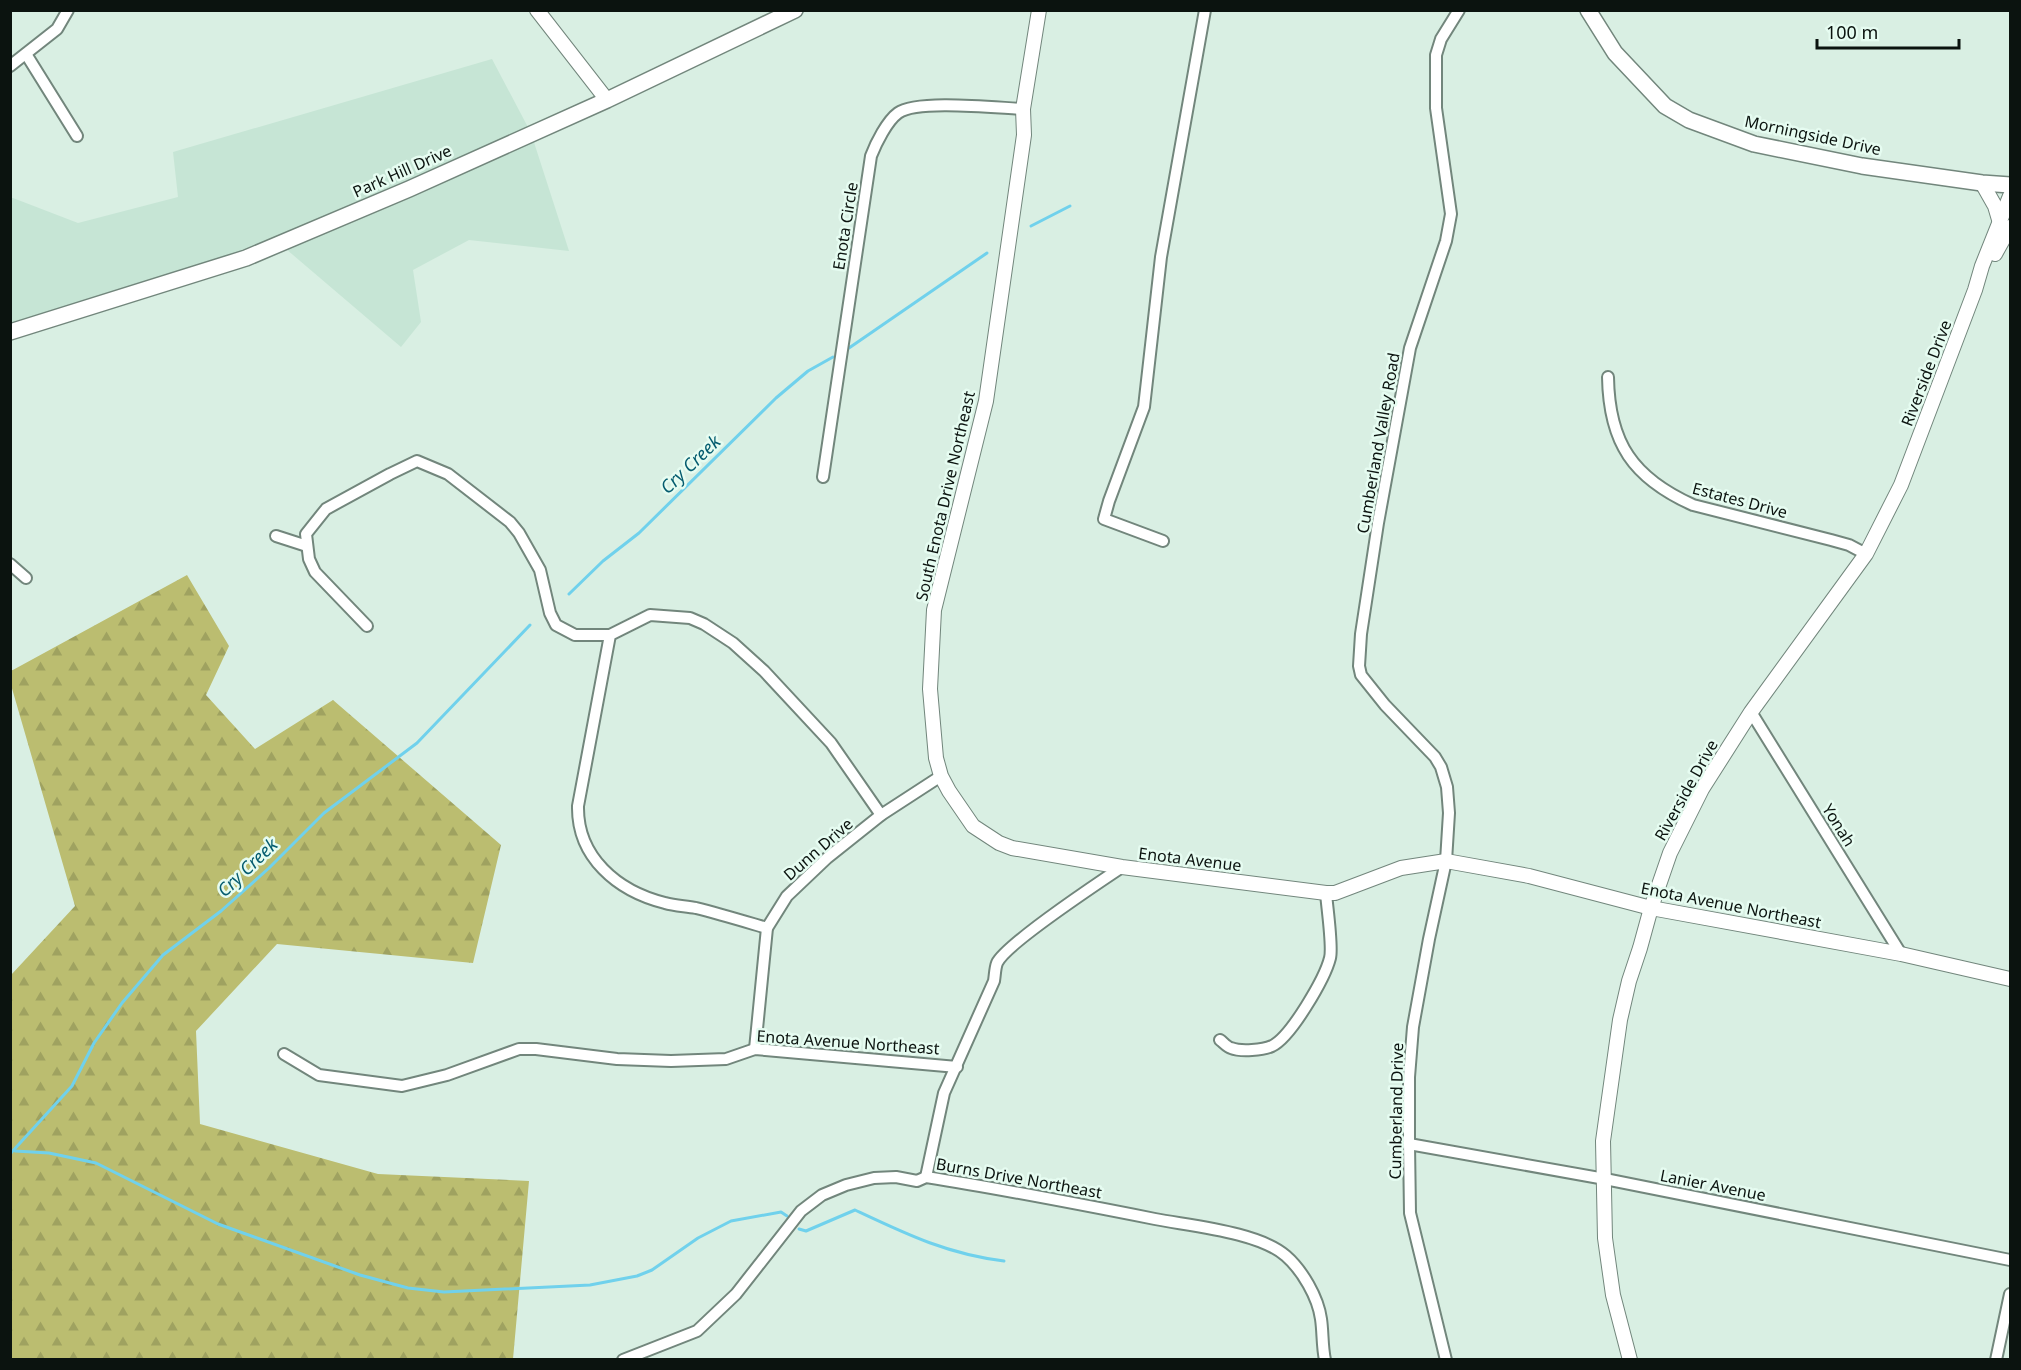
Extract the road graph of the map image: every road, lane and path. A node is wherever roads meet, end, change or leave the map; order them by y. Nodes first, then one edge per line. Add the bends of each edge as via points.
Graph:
1 (68, 10) edge
2 (537, 10) edge
3 (795, 10) edge
4 (1039, 10) edge
5 (1205, 10) edge
6 (1459, 10) edge
7 (1588, 10) edge
8 (26, 54) junction
9 (10, 66) edge
10 (607, 100) junction
11 (1023, 109) junction
12 (77, 136) dead end
13 (1982, 183) junction
14 (2010, 185) edge
15 (2010, 196) edge
16 (2007, 229) edge
17 (10, 332) edge
18 (1608, 377) dead end
19 (823, 477) dead end
20 (276, 536) dead end
21 (1163, 541) dead end
22 (307, 546) junction
23 (1866, 554) junction
24 (10, 564) edge
25 (26, 578) dead end
26 (367, 626) dead end
27 (610, 635) junction
28 (1750, 712) junction
29 (941, 776) junction
30 (881, 814) junction
31 (1446, 861) junction
32 (1122, 867) junction
33 (1326, 893) junction
34 (1651, 908) junction
35 (767, 928) junction
36 (1901, 954) junction
37 (2010, 979) edge
38 (1220, 1040) dead end
39 (755, 1049) junction
40 (284, 1054) dead end
41 (957, 1067) junction
42 (1409, 1144) junction
43 (926, 1177) junction
44 (1605, 1179) junction
45 (2010, 1260) edge
46 (2010, 1294) edge
47 (623, 1359) edge
48 (1325, 1359) edge
49 (1446, 1359) edge
50 (1630, 1359) edge
51 (1996, 1359) edge

1 - 8 street via 57,29
2 - 10 street
3 - 10 main road, Park Hill Drive
4 - 11 street, South Enota Drive Northeast
5 - 21 street via 1161,257 1144,407 1104,519
6 - 31 street, Cumberland Valley Road via 1441,39 1436,56 1436,108 1451,214 1446,241 1410,348 1378,523 1359,666 1361,675 1384,705 1441,768 1449,813
7 - 13 main road, Morningside Drive via 1615,53 1633,73 1665,106 1689,120 1754,144 1862,166
8 - 9 street
8 - 12 street
10 - 17 main road, Park Hill Drive via 246,258
11 - 19 street, Enota Circle via 958,105 908,108 897,113 877,140 871,156
11 - 29 street, South Enota Drive Northeast via 1024,135 986,401 934,610 930,689
13 - 14 main road, Morningside Drive
13 - 16 street
15 - 16 street, Riverside Drive
16 - 23 street, Riverside Drive via 1975,290 1901,485
18 - 23 street, Estates Drive via 1616,431 1626,453 1653,484 1693,505 1840,543
20 - 22 street
22 - 26 street via 315,573
22 - 27 street via 306,534 326,509 417,461 448,474 510,522 540,570 549,613 556,625 575,635
23 - 28 street, Riverside Drive
24 - 25 street
27 - 30 street via 650,615 690,618 733,643 831,743
27 - 35 street via 578,806 579,827 590,853 602,869 629,890 664,903
28 - 34 street, Riverside Drive via 1683,824
28 - 36 street, Yonah
29 - 30 street, Dunn Drive
29 - 32 street, South Enota Drive Northeast via 972,826 999,843
30 - 35 street, Dunn Drive via 787,896
31 - 33 street, Enota Avenue via 1401,868
31 - 34 street, Enota Avenue Northeast via 1529,876
31 - 42 street, Cumberland Drive via 1413,1027
32 - 33 street, Enota Avenue
32 - 41 street, Enota Avenue via 1002,955
33 - 38 street via 1330,957 1309,1002 1284,1037 1266,1048 1231,1048
34 - 36 street, Enota Avenue Northeast
34 - 44 street, Riverside Drive via 1620,1020 1604,1141
35 - 39 street, Dunn Drive
36 - 37 street, Enota Avenue Northeast
39 - 40 street, Enota Avenue Northeast via 726,1059 671,1061 519,1049 447,1076 402,1086 319,1075
39 - 41 street, Enota Avenue Northeast
41 - 43 street, Enota Avenue via 944,1093
42 - 44 street, Lanier Avenue
42 - 49 street, Cumberland Drive via 1410,1213
43 - 47 street, Burns Drive Northeast via 917,1181 874,1178 822,1195 801,1211 736,1294 697,1331
43 - 48 street, Burns Drive Northeast via 1233,1234 1272,1245 1288,1257 1314,1297 1321,1318
44 - 45 street, Lanier Avenue
44 - 50 street, Riverside Drive via 1605,1238 1613,1295
46 - 51 street

